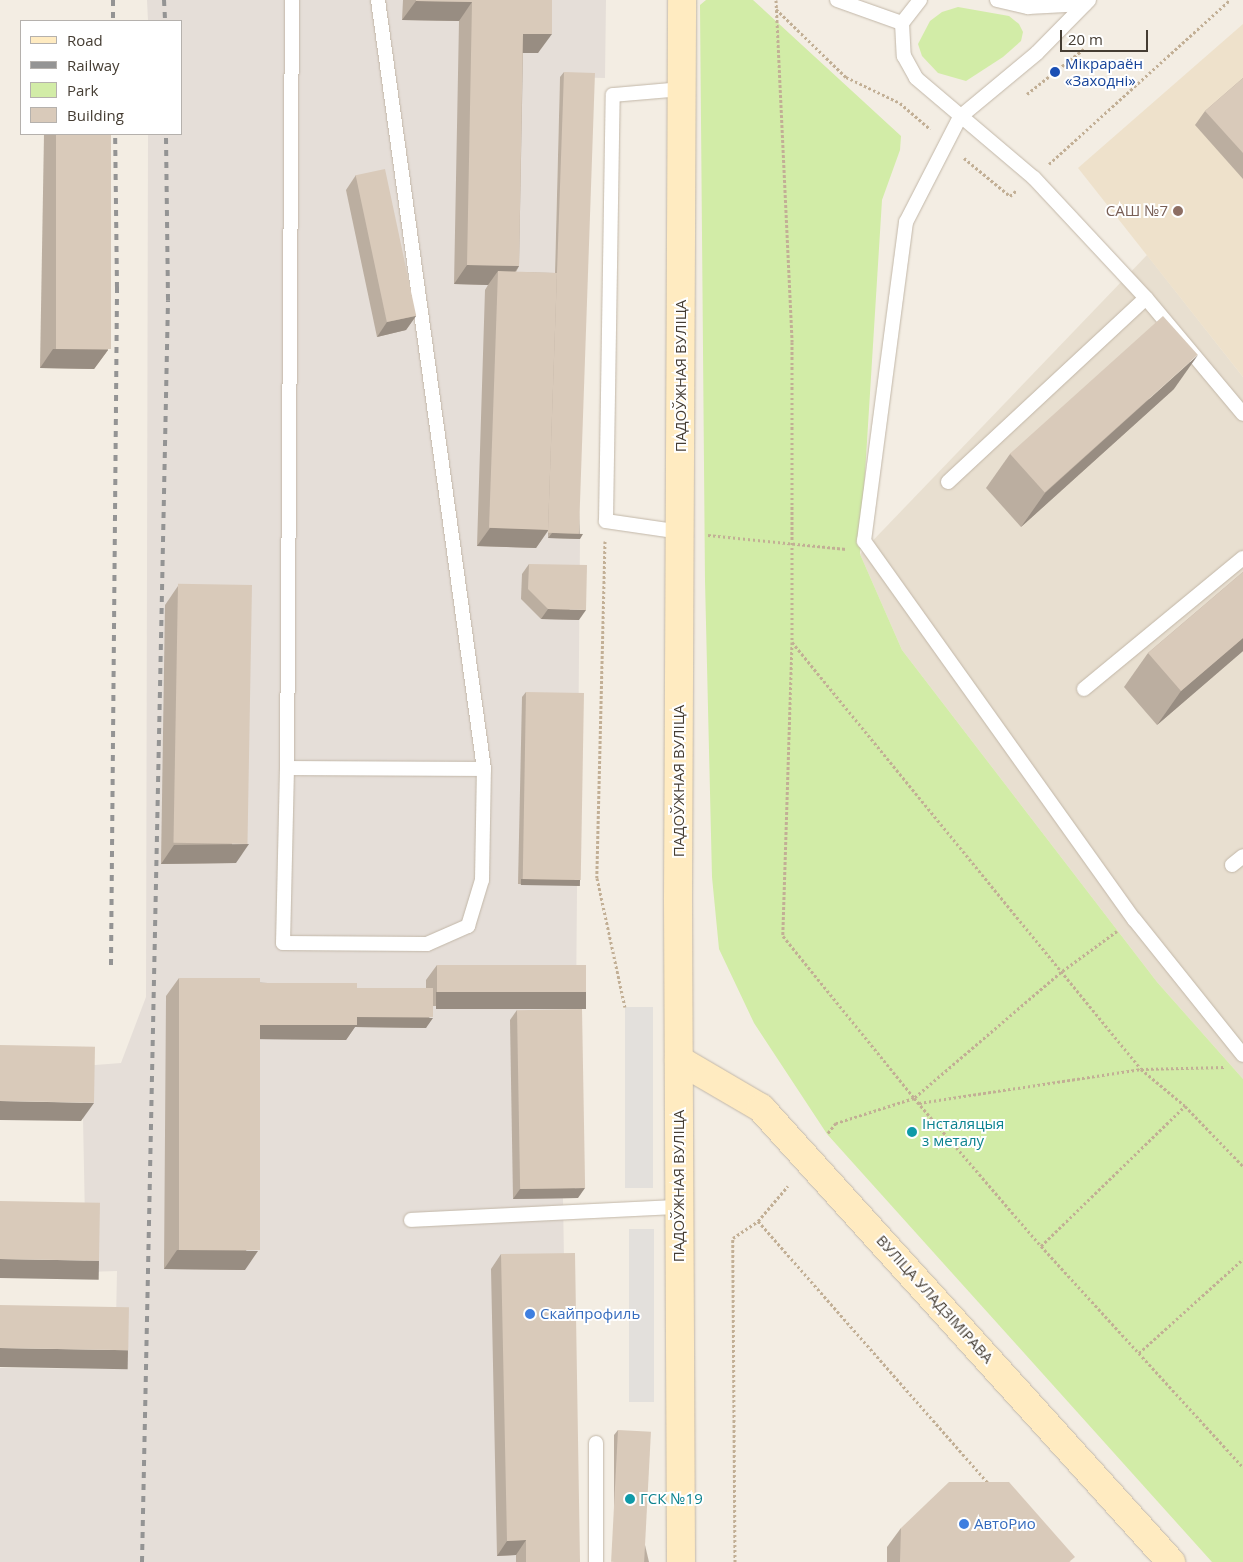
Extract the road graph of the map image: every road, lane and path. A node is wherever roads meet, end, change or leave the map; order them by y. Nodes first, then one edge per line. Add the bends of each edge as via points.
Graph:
1 (292, 0) edge
2 (378, 0) edge
3 (682, 0) edge
4 (776, 0) edge
5 (837, 0) edge
6 (920, 0) edge
7 (997, 0) edge
8 (1087, 2) edge
9 (902, 23) junction
10 (1086, 48) dead end
11 (681, 89) junction
12 (1027, 94) dead end
13 (960, 117) junction
14 (1146, 298) junction
15 (1243, 414) edge
16 (948, 482) dead end
17 (606, 521) junction
18 (681, 532) junction
19 (792, 545) junction
20 (871, 551) junction
21 (1243, 558) edge
22 (792, 642) junction
23 (1084, 689) dead end
24 (287, 768) junction
25 (484, 770) junction
26 (1243, 856) edge
27 (1232, 865) dead end
28 (1134, 919) junction
29 (1061, 972) junction
30 (625, 1008) dead end
31 (1243, 1056) edge
32 (679, 1060) junction
33 (1234, 1067) dead end
34 (1141, 1069) junction
35 (914, 1098) junction
36 (918, 1103) junction
37 (1185, 1106) junction
38 (827, 1134) dead end
39 (1243, 1166) edge
40 (788, 1186) dead end
41 (679, 1207) junction
42 (411, 1220) dead end
43 (758, 1221) junction
44 (1041, 1246) junction
45 (1243, 1259) edge
46 (1139, 1353) junction
47 (596, 1443) dead end
48 (1243, 1467) edge
49 (992, 1488) edge
50 (596, 1562) edge
51 (681, 1562) edge
52 (735, 1562) edge
53 (1172, 1562) edge

1 - 24 lane
2 - 25 lane
3 - 11 main road, ПАДОЎЖНАЯ ВУЛІЦА
4 - 19 path via 792,342
5 - 9 lane
6 - 9 lane
7 - 8 lane via 1028,7
8 - 13 lane via 1037,53
9 - 13 lane via 904,56 916,78
10 - 12 path
11 - 17 lane via 613,95
11 - 18 main road, ПАДОЎЖНАЯ ВУЛІЦА
13 - 14 lane via 1034,178
13 - 20 lane via 906,222 864,541
14 - 15 lane
14 - 16 lane
17 - 18 lane
17 - 30 path via 597,878
18 - 19 path
18 - 32 main road, ПАДОЎЖНАЯ ВУЛІЦА
19 - 20 path
19 - 22 path
20 - 28 lane
21 - 23 lane
22 - 29 path
22 - 35 path via 783,936
24 - 25 lane
24 - 25 lane via 283,943 427,944 468,926 482,880
26 - 27 lane
28 - 29 path
28 - 31 lane
29 - 34 path
29 - 35 path
32 - 41 main road, ПАДОЎЖНАЯ ВУЛІЦА
32 - 53 main road, ВУЛІЦА УЛАДЗІМІРАВА via 761,1108
33 - 34 path
34 - 36 path
34 - 37 path
35 - 36 path
35 - 38 path via 836,1123
36 - 44 path
37 - 39 path
37 - 44 path
40 - 43 path
41 - 42 lane
41 - 51 main road, ПАДОЎЖНАЯ ВУЛІЦА
43 - 49 path
43 - 52 path via 733,1238
44 - 46 path
45 - 46 path
46 - 48 path
47 - 50 lane

